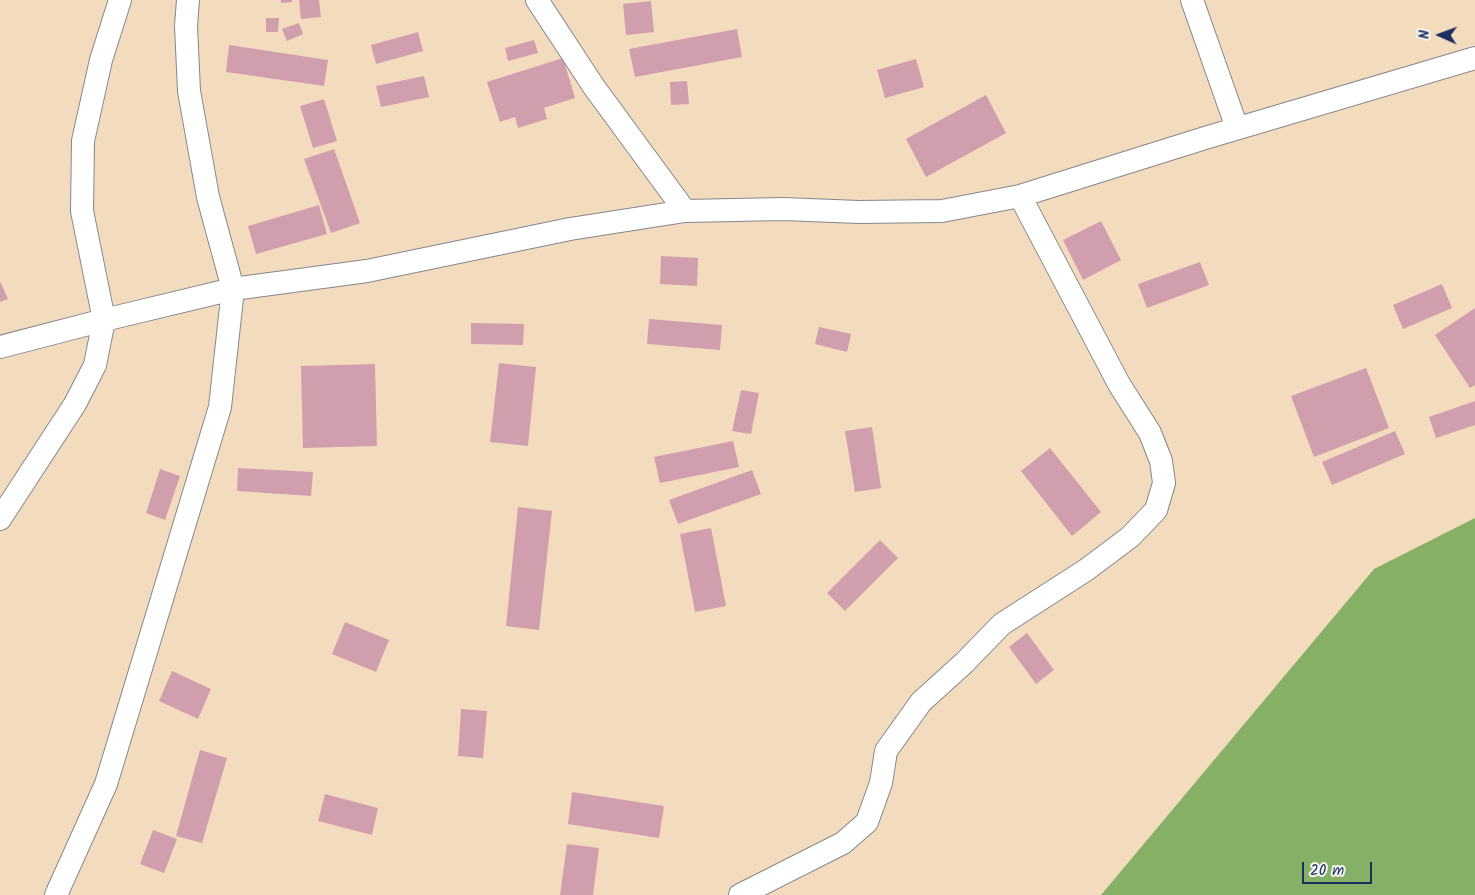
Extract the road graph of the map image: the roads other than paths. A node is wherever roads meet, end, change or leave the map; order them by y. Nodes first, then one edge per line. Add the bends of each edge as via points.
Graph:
1 (120, 0) edge
2 (188, 0) edge
3 (537, 0) edge
4 (1192, 0) edge
5 (1475, 58) edge
6 (1238, 128) junction
7 (1020, 196) junction
8 (685, 211) junction
9 (233, 289) junction
10 (104, 320) junction
11 (0, 347) edge
12 (0, 520) edge
13 (56, 895) edge
14 (740, 895) edge

1 - 10 street via 100,60 83,141 82,211
2 - 9 street via 189,91 208,197
3 - 8 street via 594,87
4 - 6 street
5 - 6 street
6 - 7 street
7 - 8 street via 942,211
7 - 14 street via 1119,384 1150,433 1161,461 1164,483 1156,510 1130,537 1086,570 1002,624 921,702 886,751 881,783 867,822 843,843
8 - 9 street via 570,229 367,271
9 - 10 street
9 - 13 street via 220,407 106,784
10 - 11 street
10 - 12 street via 95,365 75,404

